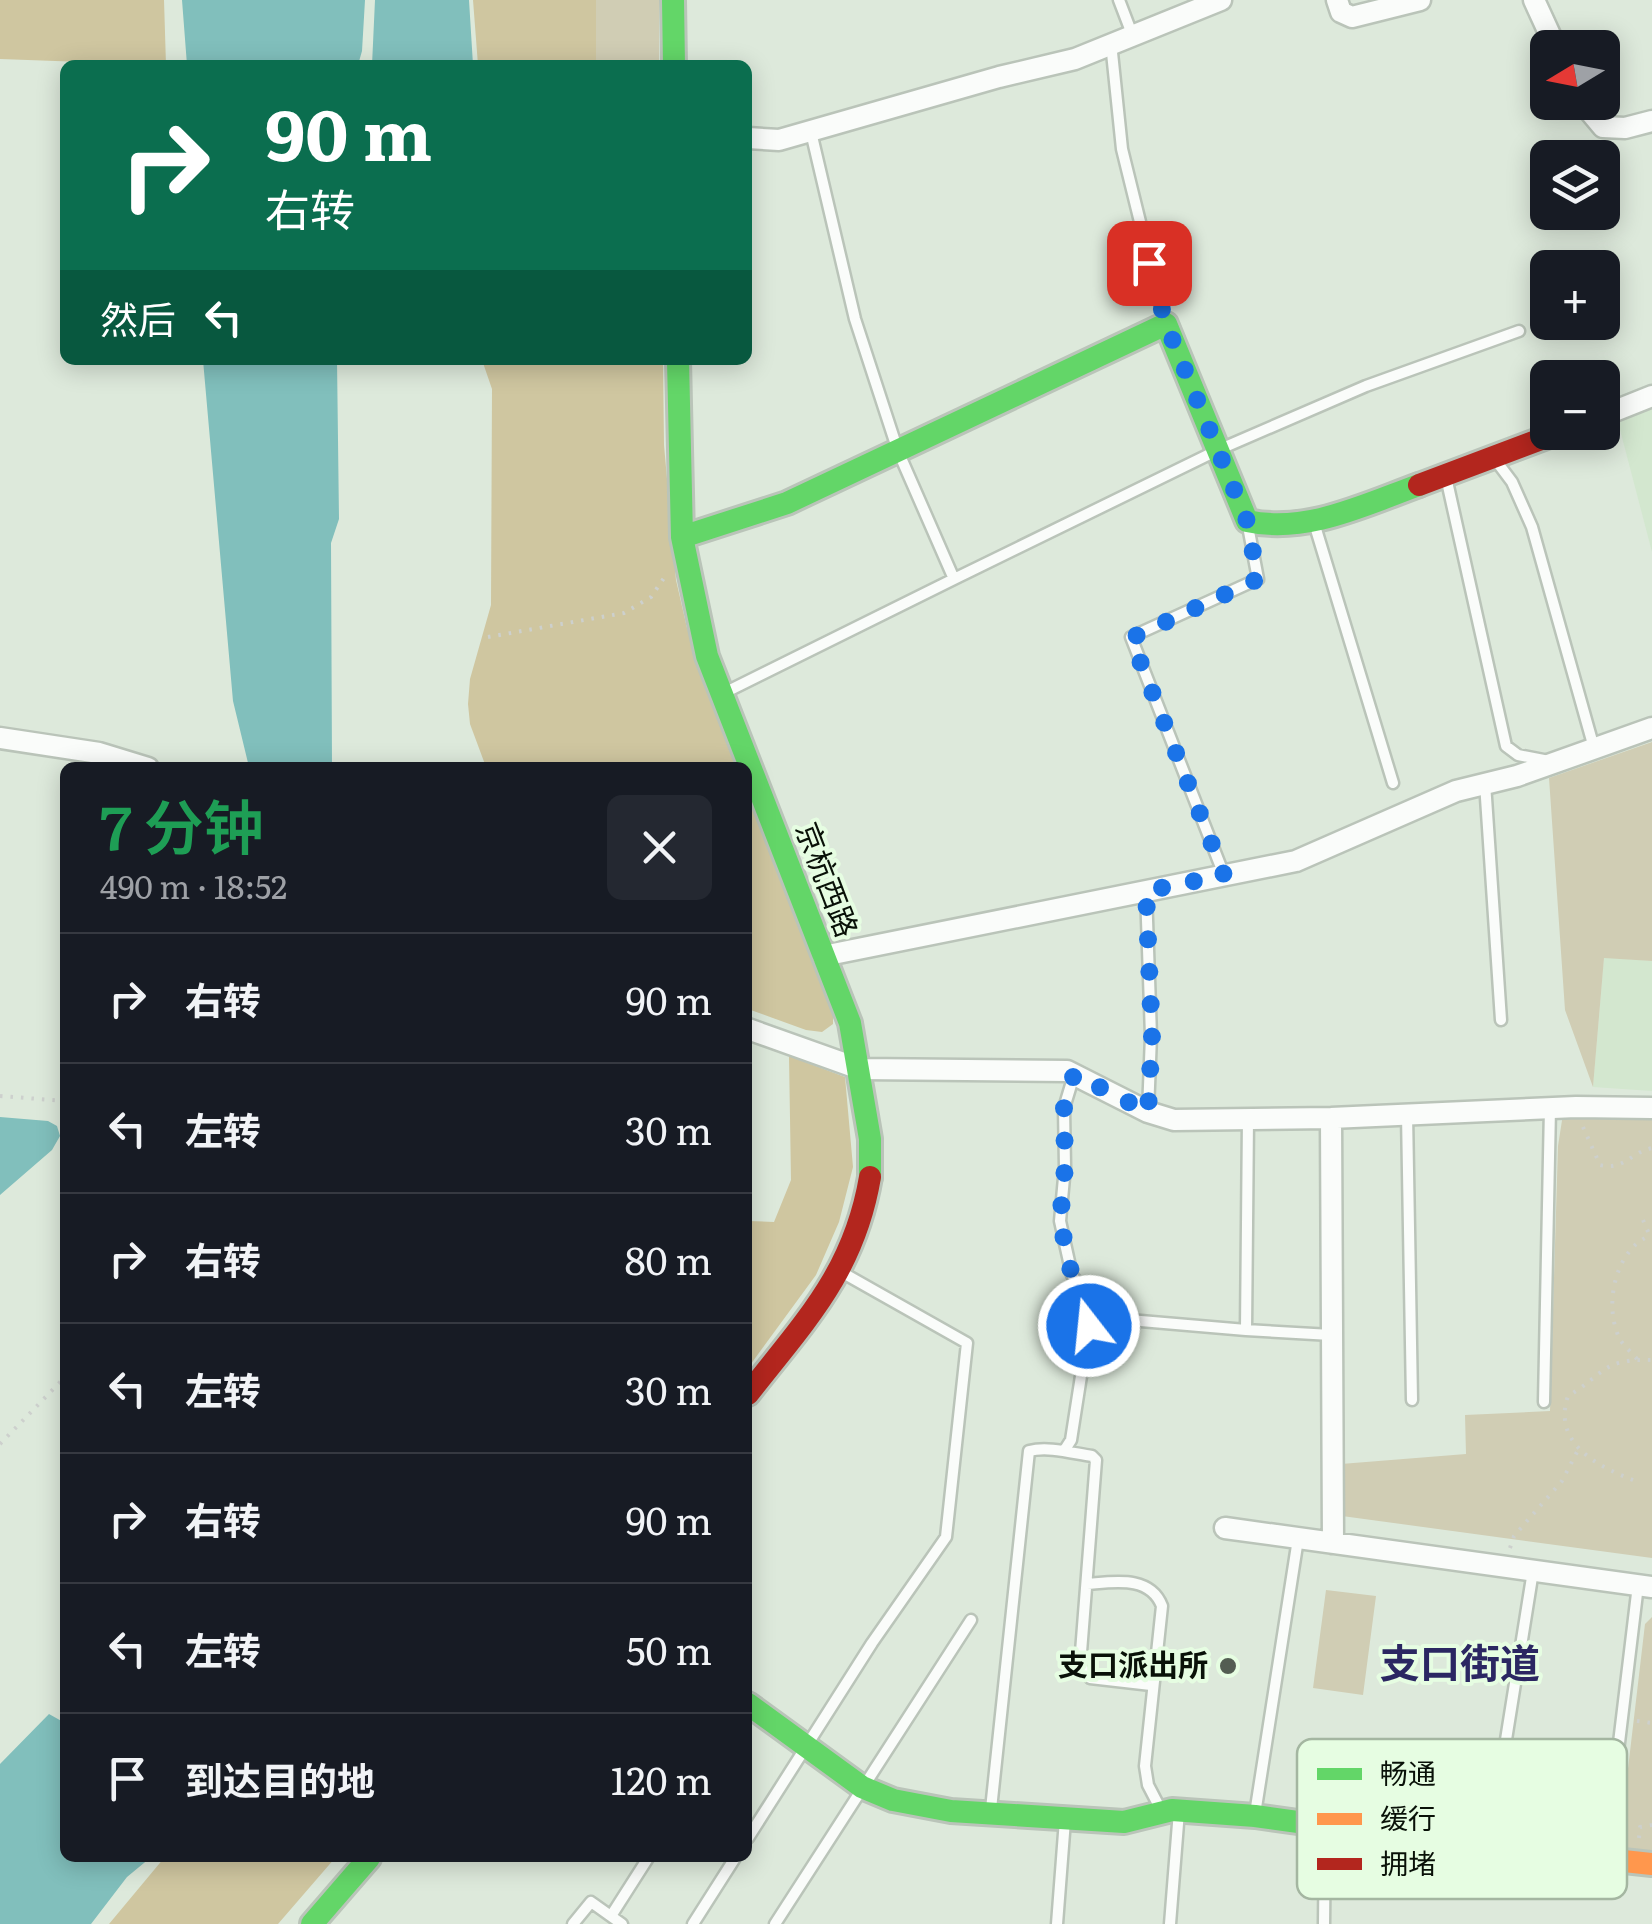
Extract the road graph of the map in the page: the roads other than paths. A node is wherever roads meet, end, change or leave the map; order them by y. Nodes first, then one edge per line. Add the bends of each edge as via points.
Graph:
1 (673, 0) edge
2 (1119, 0) edge
3 (1221, 0) edge
4 (1337, 0) edge
5 (1420, 0) edge
6 (1534, 0) edge
7 (1548, 30) edge
8 (1132, 34) junction
9 (1111, 42) junction
10 (674, 60) edge
11 (1597, 120) edge
12 (1652, 121) edge
13 (812, 132) junction
14 (752, 138) edge
15 (1166, 324) junction
16 (1519, 331) dead end
17 (678, 365) edge
18 (1652, 396) edge
19 (1620, 409) edge
20 (1530, 444) edge
21 (898, 450) junction
22 (1218, 450) junction
23 (1495, 458) junction
24 (1446, 476) junction
25 (1247, 521) junction
26 (1313, 522) junction
27 (684, 544) junction
28 (954, 579) junction
29 (721, 695) junction
30 (1652, 728) edge
31 (0, 738) edge
32 (1594, 748) junction
33 (128, 762) edge
34 (747, 762) edge
35 (1555, 762) junction
36 (752, 774) edge
37 (1393, 783) dead end
38 (1485, 784) junction
39 (1224, 875) junction
40 (1146, 891) junction
41 (824, 956) junction
42 (1501, 1020) dead end
43 (752, 1030) edge
44 (860, 1069) junction
45 (1074, 1074) junction
46 (1550, 1108) junction
47 (1652, 1108) edge
48 (1148, 1112) junction
49 (1407, 1114) junction
50 (1331, 1118) junction
51 (1248, 1119) junction
52 (840, 1271) junction
53 (1094, 1317) junction
54 (1246, 1330) junction
55 (1332, 1335) junction
56 (752, 1389) edge
57 (1412, 1400) dead end
58 (1544, 1402) dead end
59 (1064, 1452) junction
60 (1225, 1528) dead end
61 (1298, 1538) junction
62 (1333, 1543) junction
63 (1533, 1570) junction
64 (1087, 1584) junction
65 (1645, 1586) edge
66 (972, 1620) dead end
67 (1152, 1685) junction
68 (752, 1707) edge
69 (1506, 1739) edge
70 (1623, 1739) edge
71 (806, 1746) junction
72 (862, 1787) junction
73 (1171, 1812) junction
74 (990, 1815) junction
75 (1255, 1816) junction
76 (1065, 1819) junction
77 (1297, 1822) edge
78 (752, 1832) edge
79 (366, 1862) edge
80 (645, 1862) edge
81 (733, 1862) edge
82 (1627, 1862) edge
83 (1652, 1864) edge
84 (1324, 1899) edge
85 (611, 1916) junction
86 (312, 1924) edge
87 (573, 1924) edge
88 (622, 1924) edge
89 (694, 1924) edge
90 (774, 1924) edge
91 (1057, 1924) edge
92 (1170, 1924) edge
93 (1324, 1924) edge

1 - 10 street
2 - 8 lane
3 - 8 street
4 - 5 street via 1352,18
6 - 7 street
8 - 9 street
9 - 13 street
9 - 15 lane via 1122,148
11 - 12 street via 1603,127 1624,128
13 - 14 street
13 - 21 lane via 855,319
15 - 21 street
15 - 22 street
16 - 22 lane via 1366,386
17 - 27 street, 京杭西路
18 - 19 street
20 - 23 street
21 - 27 street
21 - 28 lane
22 - 25 street
22 - 28 lane
23 - 24 street
23 - 32 lane via 1532,527
24 - 26 street
24 - 35 lane via 1506,746
25 - 26 street via 1274,527
25 - 39 lane via 1258,579 1131,638
26 - 37 lane
27 - 29 street, 京杭西路
28 - 29 lane
29 - 34 street, 京杭西路
30 - 32 street
31 - 33 street
32 - 35 street
35 - 38 street
36 - 41 street, 京杭西路
38 - 39 street via 1296,861
38 - 42 lane
39 - 40 street
40 - 41 street
40 - 48 lane
41 - 44 street, 京杭西路
43 - 44 street
44 - 45 street
44 - 52 street, 京杭西路 via 870,1173 864,1216
45 - 48 street
45 - 53 lane via 1064,1108 1060,1221 1072,1276
46 - 47 street
46 - 49 street
46 - 58 lane
48 - 51 street via 1174,1120
49 - 50 street
49 - 57 lane
50 - 51 street
50 - 55 street
51 - 54 lane
52 - 56 street, 京杭西路
52 - 71 lane via 967,1343 946,1537
53 - 54 lane
53 - 59 lane
54 - 55 lane
55 - 62 street
59 - 64 lane via 1096,1460
59 - 74 lane via 1034,1449 1026,1457
60 - 61 street
61 - 62 street
61 - 75 lane
62 - 63 street
63 - 65 street
63 - 69 lane
64 - 67 lane via 1083,1674
64 - 67 lane via 1141,1584 1158,1597
65 - 70 lane
66 - 72 lane
67 - 73 lane via 1144,1766 1148,1786
68 - 71 street
71 - 72 street
71 - 78 lane
72 - 74 street via 892,1800
72 - 90 lane
73 - 75 street
73 - 76 street via 1124,1822
73 - 92 lane
74 - 76 street
75 - 77 street
76 - 91 lane
79 - 86 street
80 - 85 lane
81 - 89 lane
82 - 83 street
84 - 93 lane
85 - 87 lane via 591,1902
85 - 88 lane

